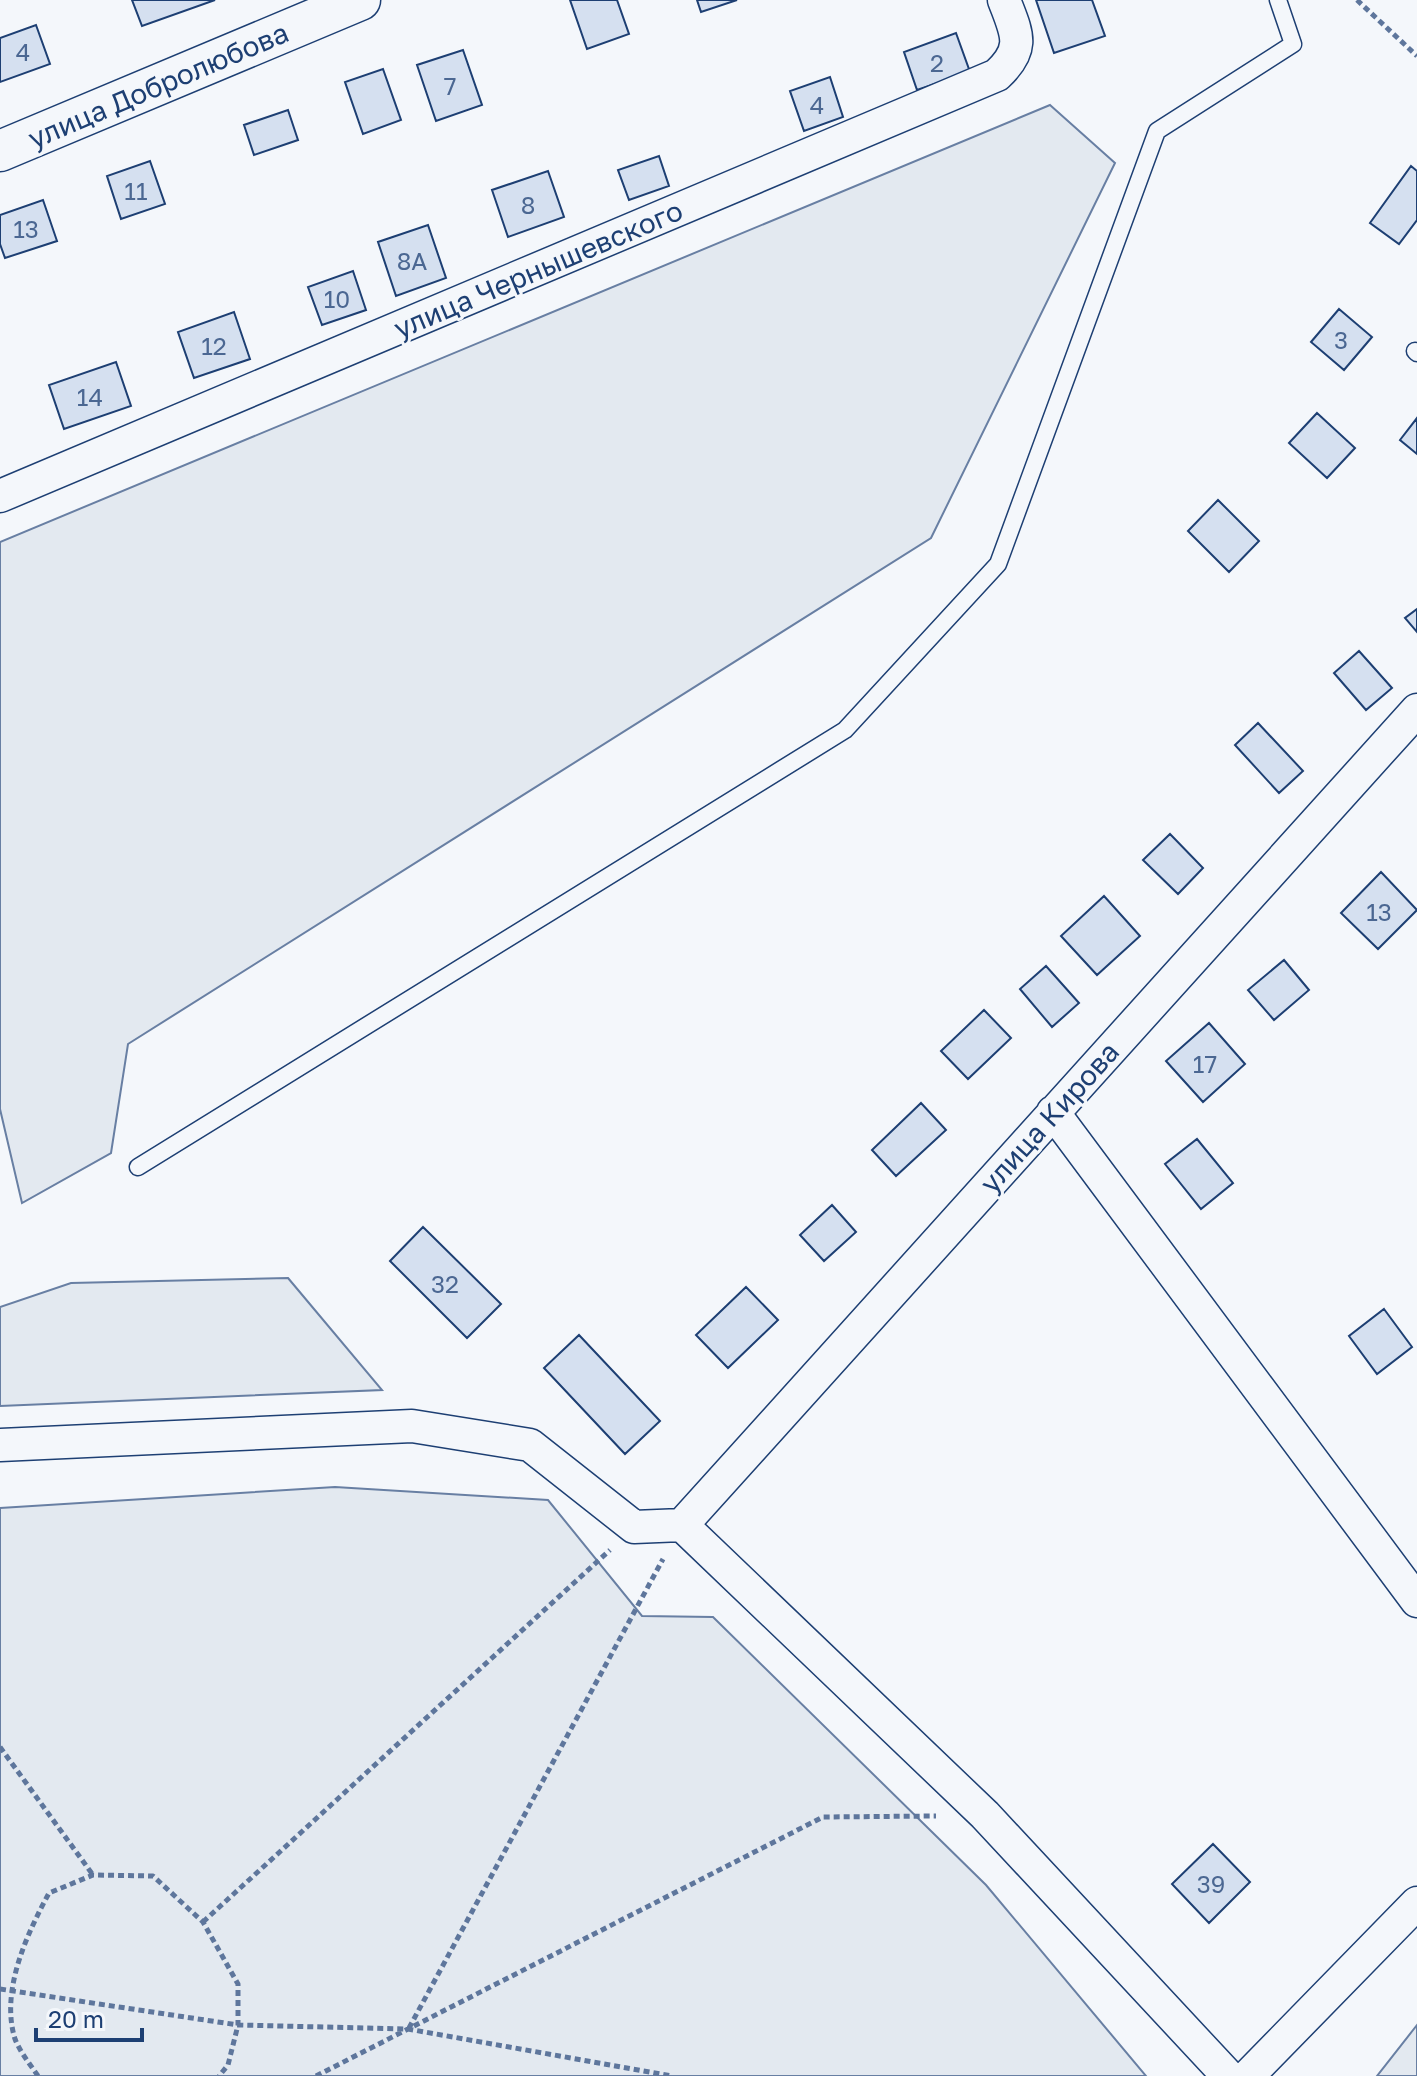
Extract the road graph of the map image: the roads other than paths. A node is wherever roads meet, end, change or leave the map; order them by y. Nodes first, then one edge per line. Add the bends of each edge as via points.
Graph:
1 (360, 0) edge
2 (1004, 0) edge
3 (1278, 0) edge
4 (0, 151) edge
5 (0, 496) edge
6 (1417, 710) edge
7 (1053, 1112) junction
8 (138, 1167) dead end
9 (0, 1445) edge
10 (682, 1525) junction
11 (1417, 1601) edge
12 (1417, 1903) edge
13 (1228, 2076) edge
14 (1248, 2076) edge

1 - 4 street, улица Добролюбова
2 - 5 street, улица Чернышевского via 1017,36 1014,59 997,75
3 - 8 lane via 1293,44 1157,131 998,564 845,730
6 - 7 street, улица Кирова
7 - 10 street, улица Кирова
7 - 11 street
9 - 10 street via 412,1426 530,1445 634,1527
10 - 13 street via 985,1815
12 - 14 street

